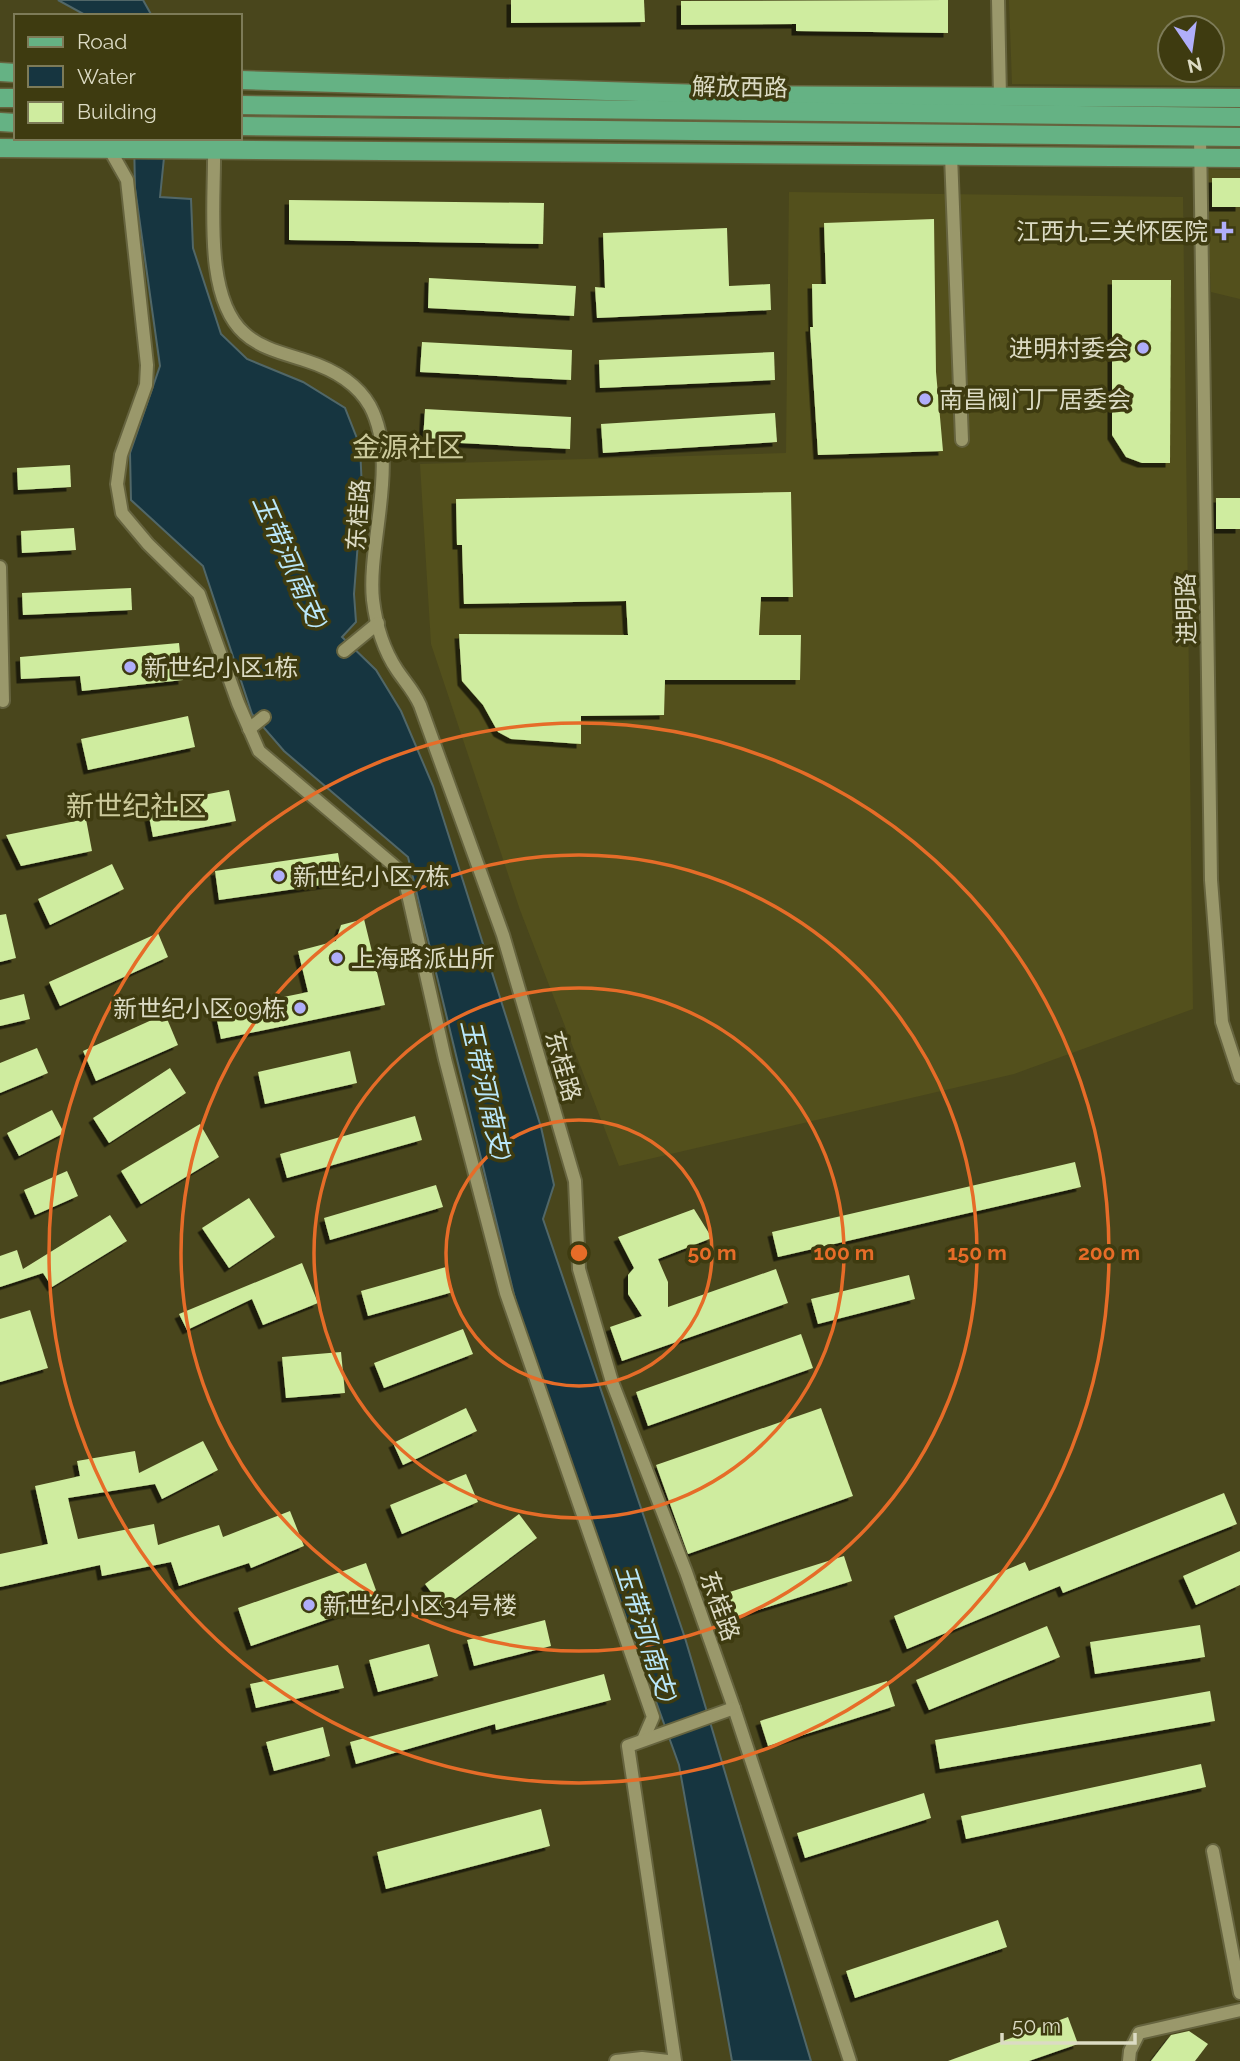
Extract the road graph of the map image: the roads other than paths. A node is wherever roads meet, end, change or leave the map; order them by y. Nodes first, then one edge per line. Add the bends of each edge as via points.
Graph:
1 (998, 0) edge
2 (242, 80) edge
3 (1000, 97) junction
4 (1240, 98) edge
5 (242, 105) edge
6 (1240, 117) edge
7 (242, 126) edge
8 (1200, 136) junction
9 (1240, 137) edge
10 (0, 148) edge
11 (110, 150) junction
12 (208, 150) junction
13 (951, 155) junction
14 (1199, 158) junction
15 (1240, 158) edge
16 (962, 440) dead end
17 (0, 567) edge
18 (378, 623) junction
19 (344, 651) dead end
20 (3, 701) dead end
21 (264, 717) dead end
22 (249, 729) junction
23 (1240, 1077) edge
24 (728, 1711) junction
25 (643, 1740) junction
26 (1213, 1851) dead end
27 (1240, 1993) edge
28 (1240, 2010) edge
29 (616, 2061) edge
30 (667, 2061) edge
31 (675, 2061) edge
32 (850, 2061) edge
33 (1129, 2061) edge

1 - 3 street
2 - 3 main road via 736,95
3 - 4 main road
5 - 6 main road, 解放西路
7 - 8 main road, 解放西路
8 - 9 main road, 解放西路
8 - 14 street, 进明路
10 - 11 main road
11 - 12 main road
11 - 22 street via 128,180 147,365 146,385 121,455 117,485 122,513 199,594
12 - 13 main road
12 - 18 street, 东桂路 via 216,270 234,323 266,347 319,365 352,383 371,409 383,481 373,597
13 - 14 main road
13 - 16 street
14 - 15 main road
14 - 23 street, 进明路 via 1211,880 1222,1022
17 - 20 street
18 - 19 street
18 - 24 street, 东桂路 via 385,650 420,705 503,935 575,1181 579,1269 612,1382 686,1572
21 - 22 street
22 - 25 street via 259,751 398,869 405,881 445,1059 506,1293 653,1717
24 - 25 street
24 - 32 street, 东桂路
25 - 31 street via 628,1746
26 - 27 street
28 - 33 street via 1139,2034
29 - 30 street

